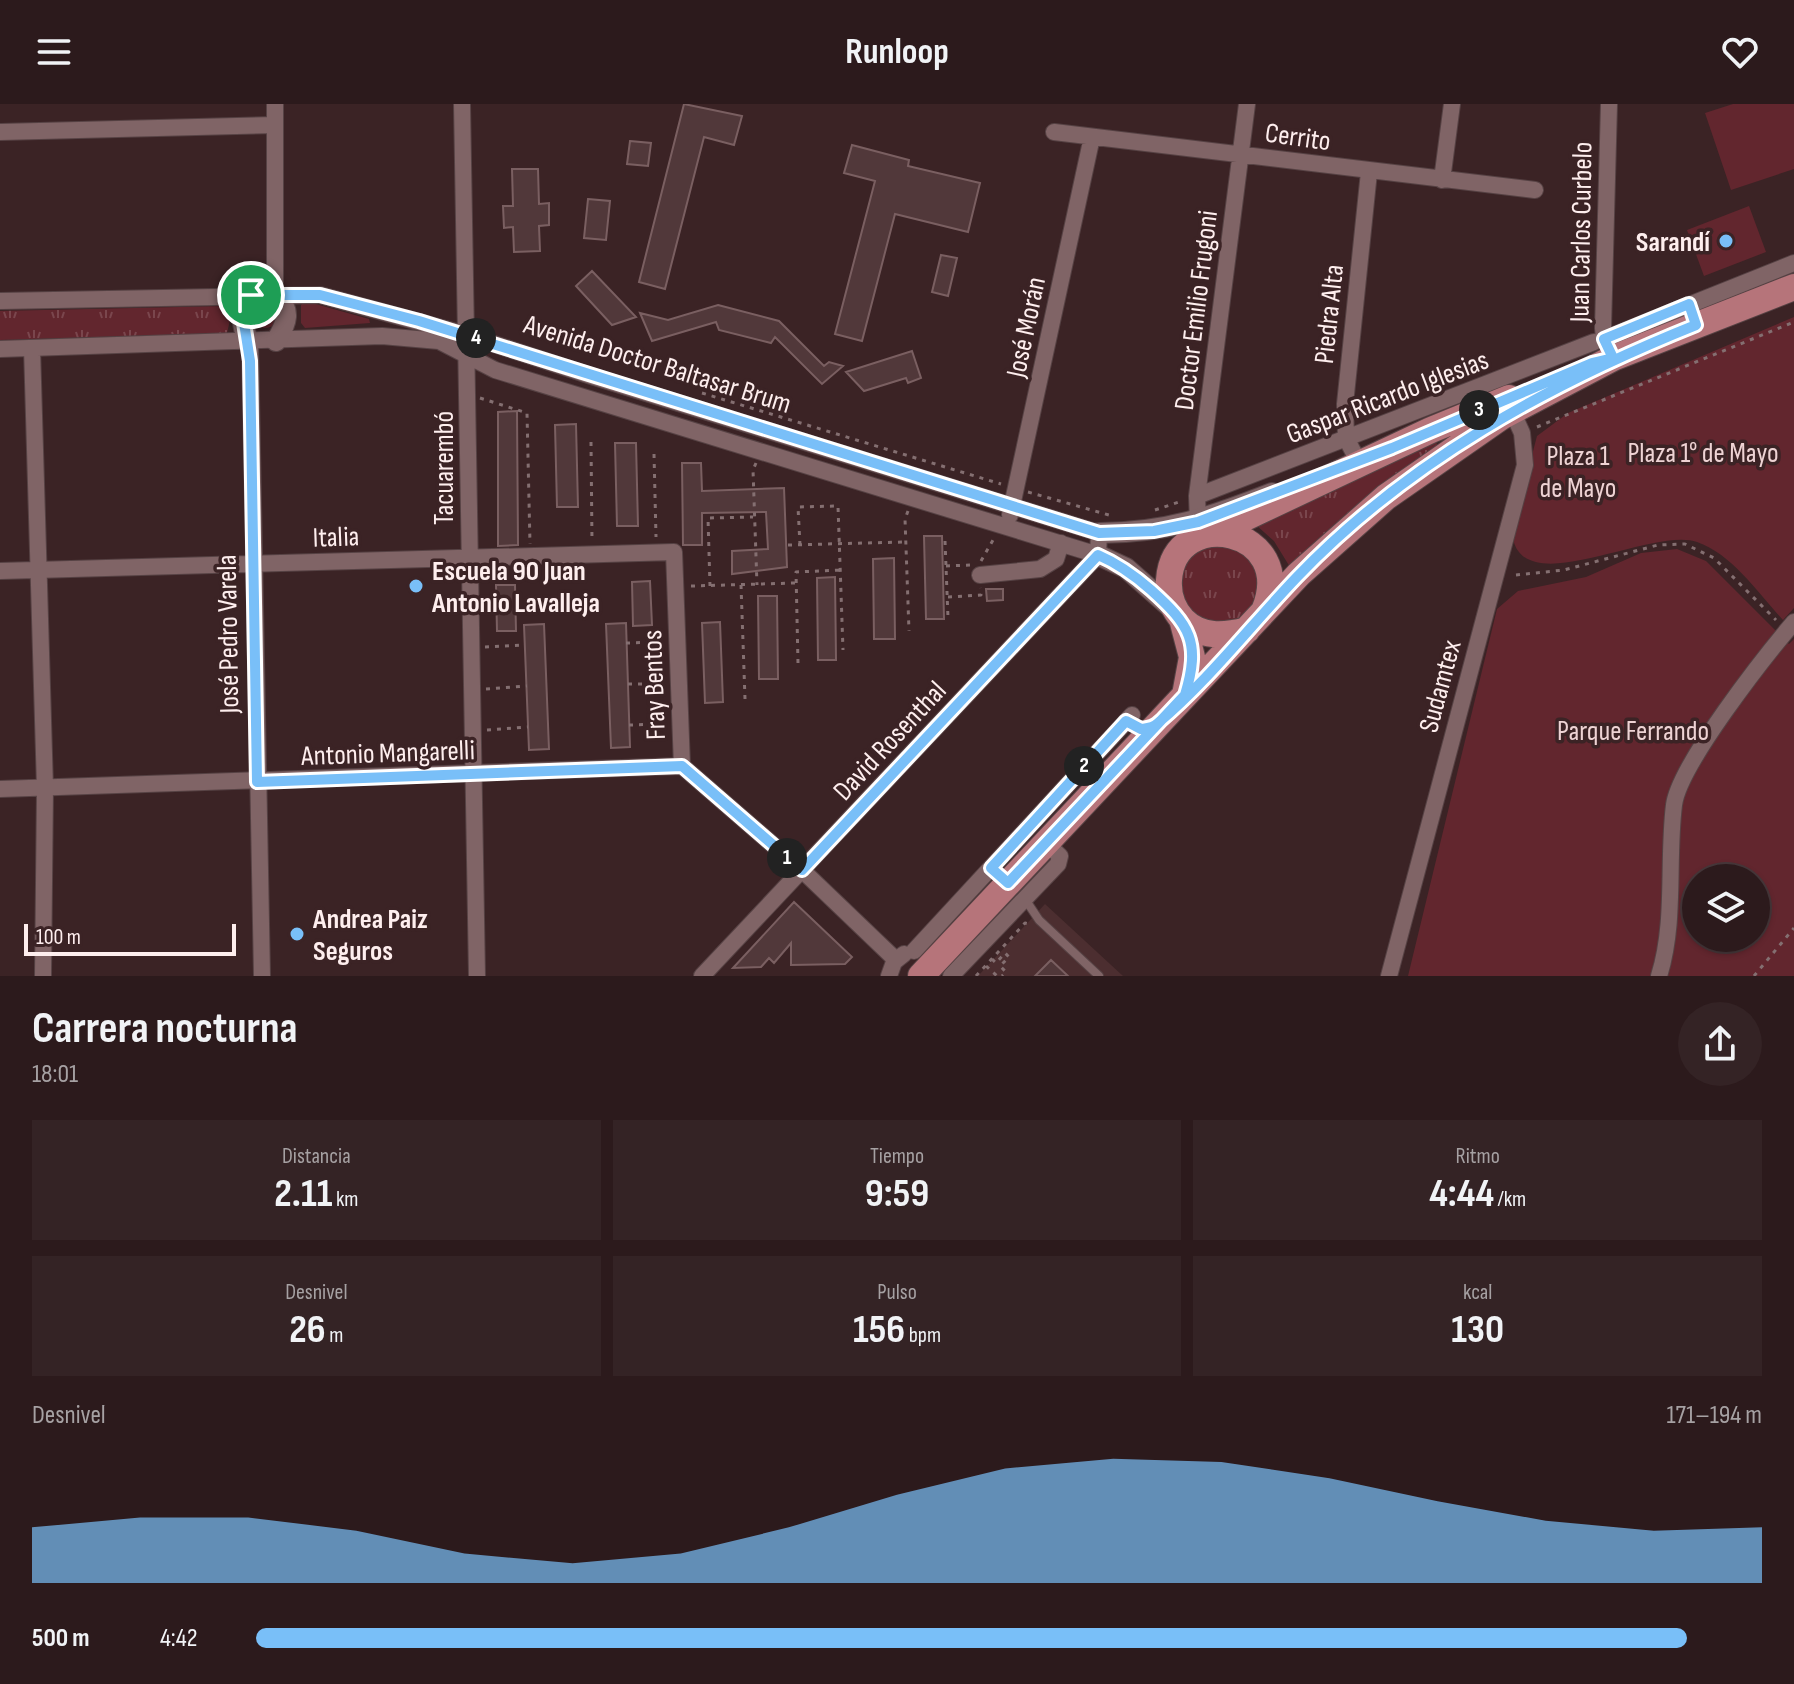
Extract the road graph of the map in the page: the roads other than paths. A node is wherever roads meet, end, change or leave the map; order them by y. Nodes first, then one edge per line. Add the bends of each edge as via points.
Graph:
1 (275, 104) edge
2 (462, 104) edge
3 (1247, 104) edge
4 (1452, 104) edge
5 (1609, 104) edge
6 (275, 125) junction
7 (0, 132) edge
8 (1054, 132) dead end
9 (1092, 137) junction
10 (1241, 155) junction
11 (1369, 172) junction
12 (1442, 180) junction
13 (1535, 190) dead end
14 (1794, 263) edge
15 (1794, 287) edge
16 (251, 295) junction
17 (275, 295) junction
18 (0, 301) edge
19 (1693, 314) junction
20 (467, 335) junction
21 (276, 341) junction
22 (250, 343) junction
23 (1604, 346) junction
24 (32, 348) junction
25 (0, 349) edge
26 (467, 356) junction
27 (1510, 406) junction
28 (1431, 430) junction
29 (1346, 438) junction
30 (1392, 448) junction
31 (1448, 451) junction
32 (1357, 459) junction
33 (1197, 496) junction
34 (1013, 507) junction
35 (1006, 528) junction
36 (1201, 532) junction
37 (1099, 533) junction
38 (1061, 543) junction
39 (674, 552) joint
40 (1098, 555) junction
41 (470, 557) junction
42 (254, 565) junction
43 (980, 570) road end
44 (0, 571) edge
45 (38, 571) junction
46 (1181, 617) junction
47 (1256, 621) junction
48 (1790, 626) edge
49 (1185, 695) junction
50 (1158, 724) junction
51 (1107, 760) junction
52 (682, 766) junction
53 (473, 775) junction
54 (257, 782) junction
55 (1084, 785) junction
56 (45, 788) junction
57 (0, 789) edge
58 (802, 870) junction
59 (1008, 883) junction
60 (896, 960) junction
61 (934, 967) edge
62 (43, 976) edge
63 (262, 976) edge
64 (477, 976) edge
65 (702, 976) edge
66 (889, 976) edge
67 (1099, 976) edge
68 (1389, 976) edge
69 (1659, 976) edge

1 - 6 street
2 - 20 street, Tacuarembó
3 - 10 street, Doctor Emilio Frugoni
4 - 12 street
5 - 23 street, Juan Carlos Curbelo
6 - 7 street
6 - 17 street
8 - 9 street, Cerrito
9 - 10 street, Cerrito
9 - 34 street, José Morán
10 - 11 street, Cerrito
10 - 33 street, Doctor Emilio Frugoni
11 - 12 street, Cerrito
11 - 29 street, Piedra Alta
12 - 13 street, Cerrito
14 - 19 street
15 - 19 main road, Avenida Doctor Baltasar Brum
16 - 17 street, Avenida Doctor Baltasar Brum
16 - 18 street, Avenida Doctor Baltasar Brum
16 - 22 street, José Pedro Varela via 242,310
17 - 20 street, Avenida Doctor Baltasar Brum via 320,295
17 - 21 street via 284,302 287,317
19 - 23 main road, Avenida Doctor Baltasar Brum
20 - 26 street, Tacuarembó
20 - 34 street, Avenida Doctor Baltasar Brum
21 - 22 street, Avenida Doctor Baltasar Brum
21 - 26 street, Avenida Doctor Baltasar Brum via 405,336 439,341
22 - 24 street, Avenida Doctor Baltasar Brum
22 - 42 street, José Pedro Varela
23 - 27 main road, Avenida Doctor Baltasar Brum via 1592,363
24 - 25 street, Avenida Doctor Baltasar Brum
24 - 45 street
26 - 35 street, Avenida Doctor Baltasar Brum via 495,370
26 - 41 street, Tacuarembó
27 - 28 main road, Avenida Doctor Baltasar Brum
27 - 29 street, Gaspar Ricardo Iglesias
27 - 31 main road
27 - 68 street, Sudamtex via 1525,465
28 - 30 main road, Avenida Doctor Baltasar Brum
28 - 31 main road via 1447,435
29 - 32 street, Piedra Alta
29 - 33 street, Gaspar Ricardo Iglesias
30 - 32 street, Avenida Doctor Baltasar Brum
30 - 36 main road, Avenida Doctor Baltasar Brum
31 - 47 main road via 1356,522
32 - 36 street, Avenida Doctor Baltasar Brum
33 - 36 street, Doctor Emilio Frugoni
34 - 35 street, José Morán
34 - 37 street, Avenida Doctor Baltasar Brum
35 - 38 street, Avenida Doctor Baltasar Brum
36 - 37 street, Avenida Doctor Baltasar Brum via 1134,546
36 - 46 main road via 1177,555 1170,571 1170,595
36 - 47 main road via 1240,537 1262,555 1271,582
37 - 40 street
38 - 40 street, Avenida Doctor Baltasar Brum
38 - 43 street via 1056,559 1040,569
39 - 41 street, Italia
39 - 52 street, Fray Bentos
40 - 46 street, Avenida Doctor Baltasar Brum via 1126,568
40 - 58 street, David Rosenthal
41 - 42 street, Italia
41 - 53 street, Tacuarembó
42 - 45 street, Italia
42 - 54 street, José Pedro Varela
44 - 45 street, Italia
45 - 56 street
46 - 47 main road via 1208,634
46 - 49 main road via 1192,657
47 - 49 main road
48 - 69 street via 1683,777 1674,802 1669,912
49 - 50 main road
50 - 51 main road
50 - 51 street via 1141,729 1129,718
51 - 55 main road
52 - 53 street, Antonio Mangarelli
52 - 58 street, Fray Bentos
53 - 54 street, Antonio Mangarelli
53 - 64 street, Tacuarembó
54 - 56 street, Antonio Mangarelli
54 - 63 street, José Pedro Varela
55 - 59 street
55 - 59 main road via 1053,850
56 - 57 street, Antonio Mangarelli
56 - 62 street
58 - 60 street, Fray Bentos
58 - 65 street, David Rosenthal
59 - 61 main road
59 - 67 lane
60 - 61 street
60 - 66 street

